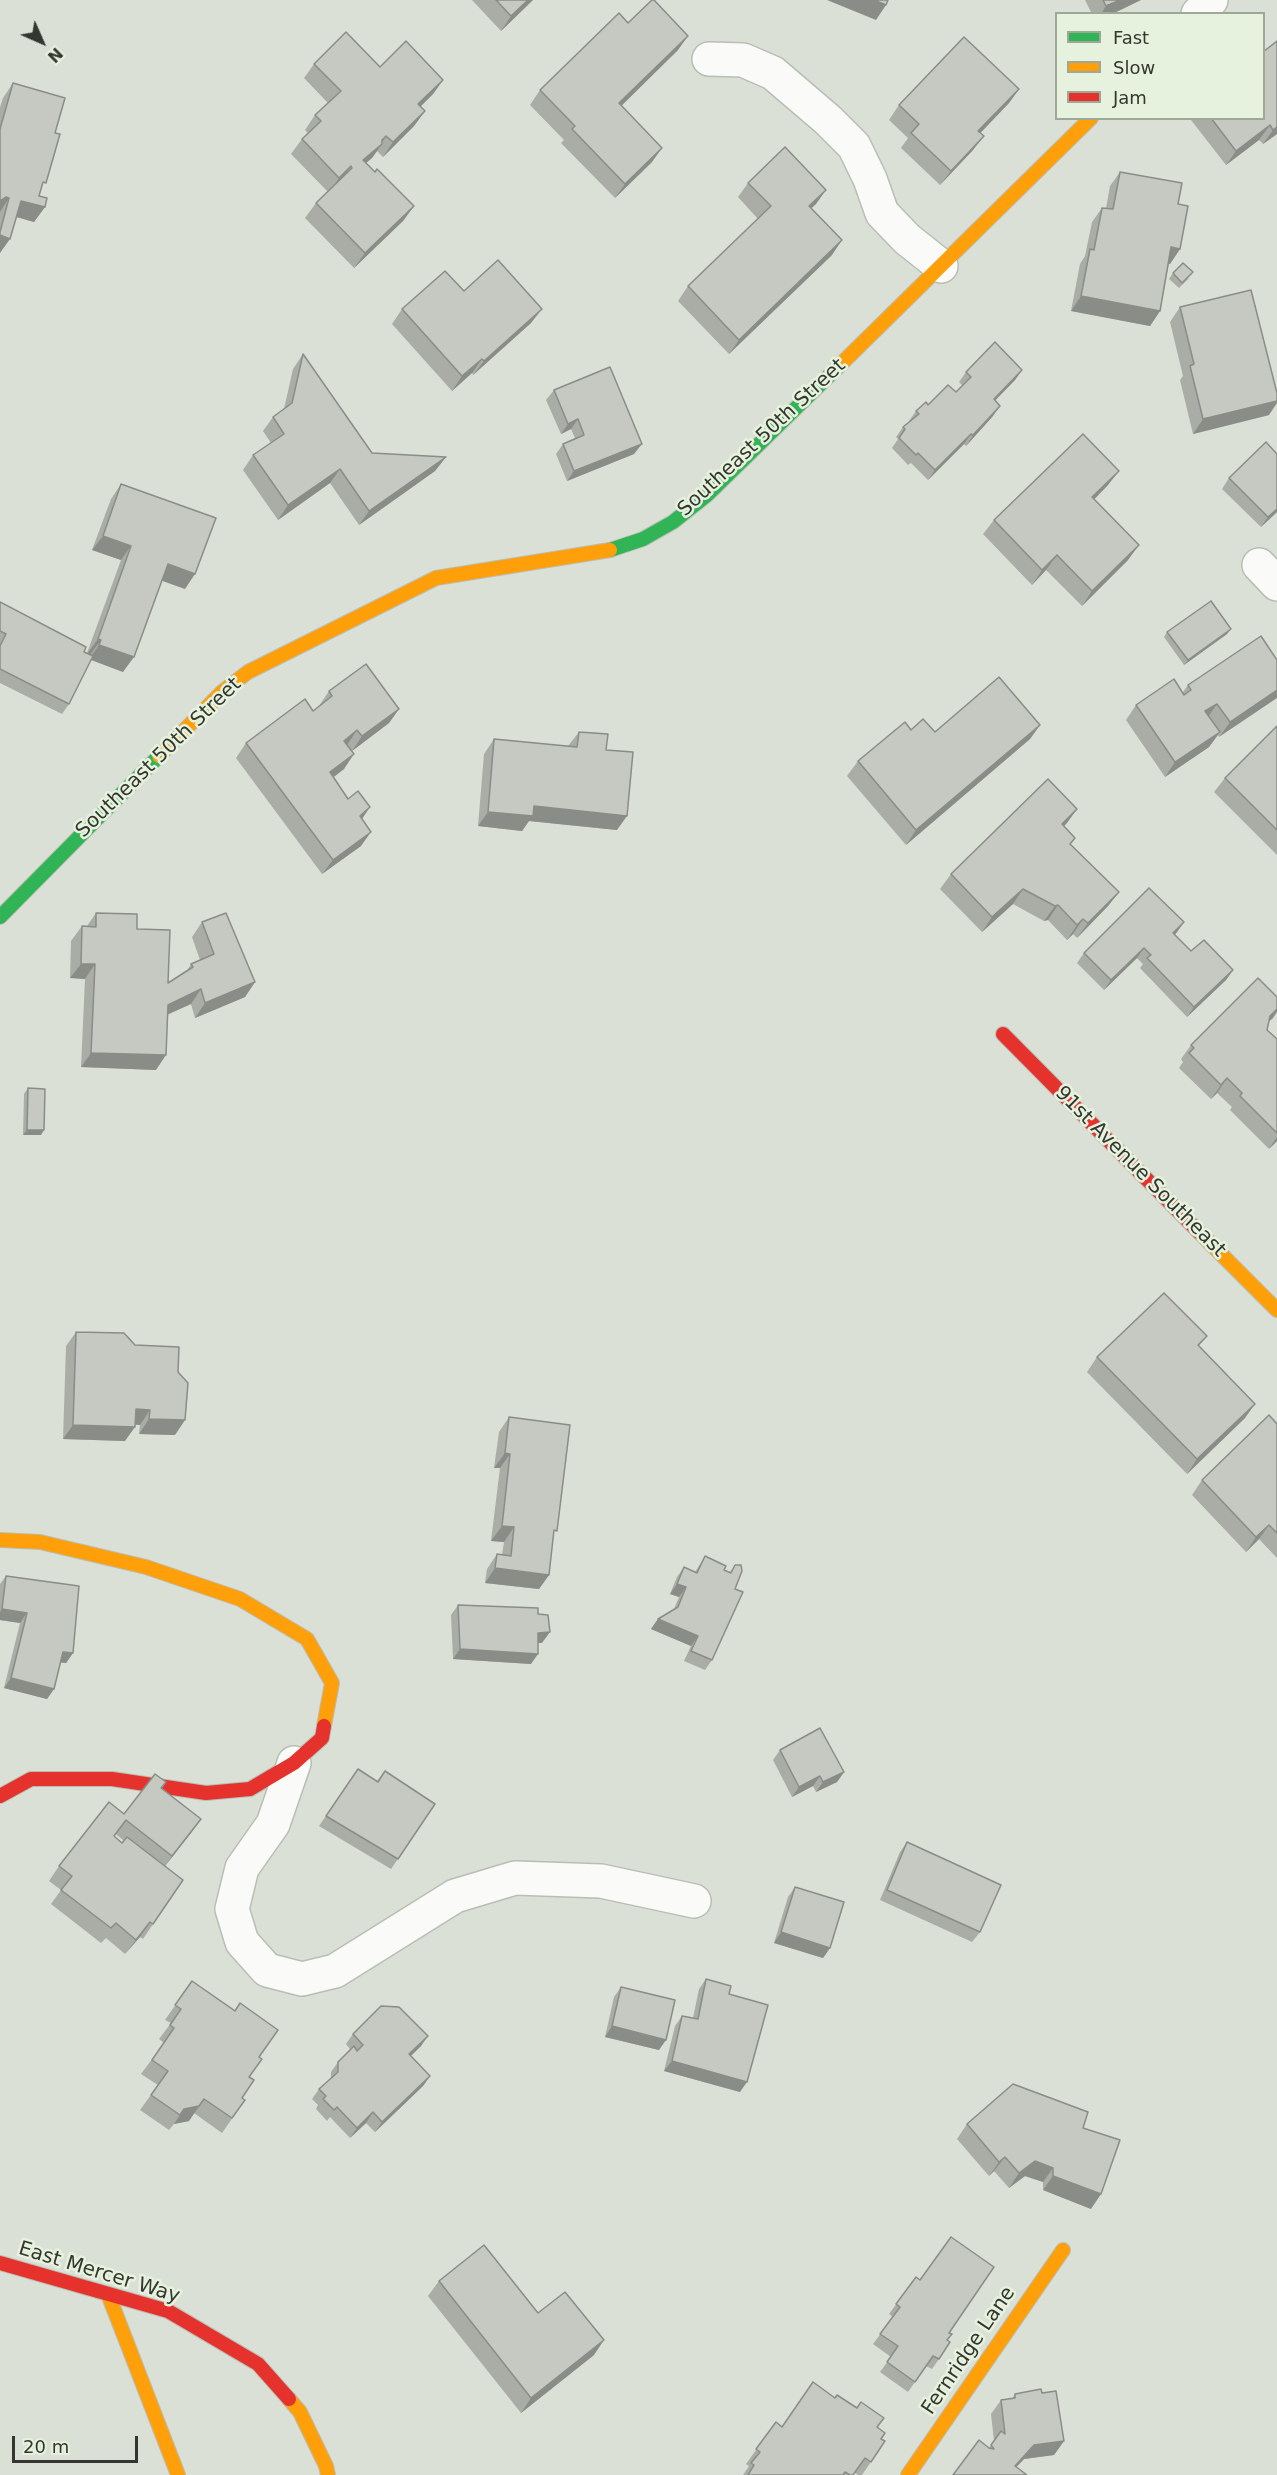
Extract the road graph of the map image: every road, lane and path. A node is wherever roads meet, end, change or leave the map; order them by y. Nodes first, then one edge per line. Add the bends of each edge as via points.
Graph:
1 (1212, 0) edge
2 (1200, 12) edge
3 (709, 60) dead end
4 (1089, 120) edge
5 (941, 266) junction
6 (0, 917) edge
7 (1003, 1034) dead end
8 (1277, 1310) edge
9 (0, 1540) edge
10 (294, 1763) junction
11 (0, 1796) edge
12 (694, 1901) dead end
13 (1062, 2250) dead end
14 (0, 2263) edge
15 (108, 2294) junction
16 (178, 2475) edge
17 (328, 2475) edge
18 (908, 2475) edge

1 - 2 street
3 - 5 street via 743,60 773,73 828,120 854,146 882,213
4 - 5 street, Southeast 50th Street
5 - 6 street, Southeast 50th Street via 707,495 673,522 612,550 436,578 248,672 222,692
7 - 8 street, 91st Avenue Southeast
9 - 10 street via 40,1542 146,1567 240,1599 308,1639 332,1683 322,1738
10 - 11 street via 250,1789 206,1793 112,1779 31,1779
10 - 12 street via 273,1824 243,1868 232,1909 242,1942 267,1970 302,1979 335,1971 455,1896 515,1878 601,1881
13 - 18 street, Fernridge Lane
14 - 15 street, East Mercer Way
15 - 16 street
15 - 17 street, East Mercer Way via 168,2311 258,2364 300,2412

